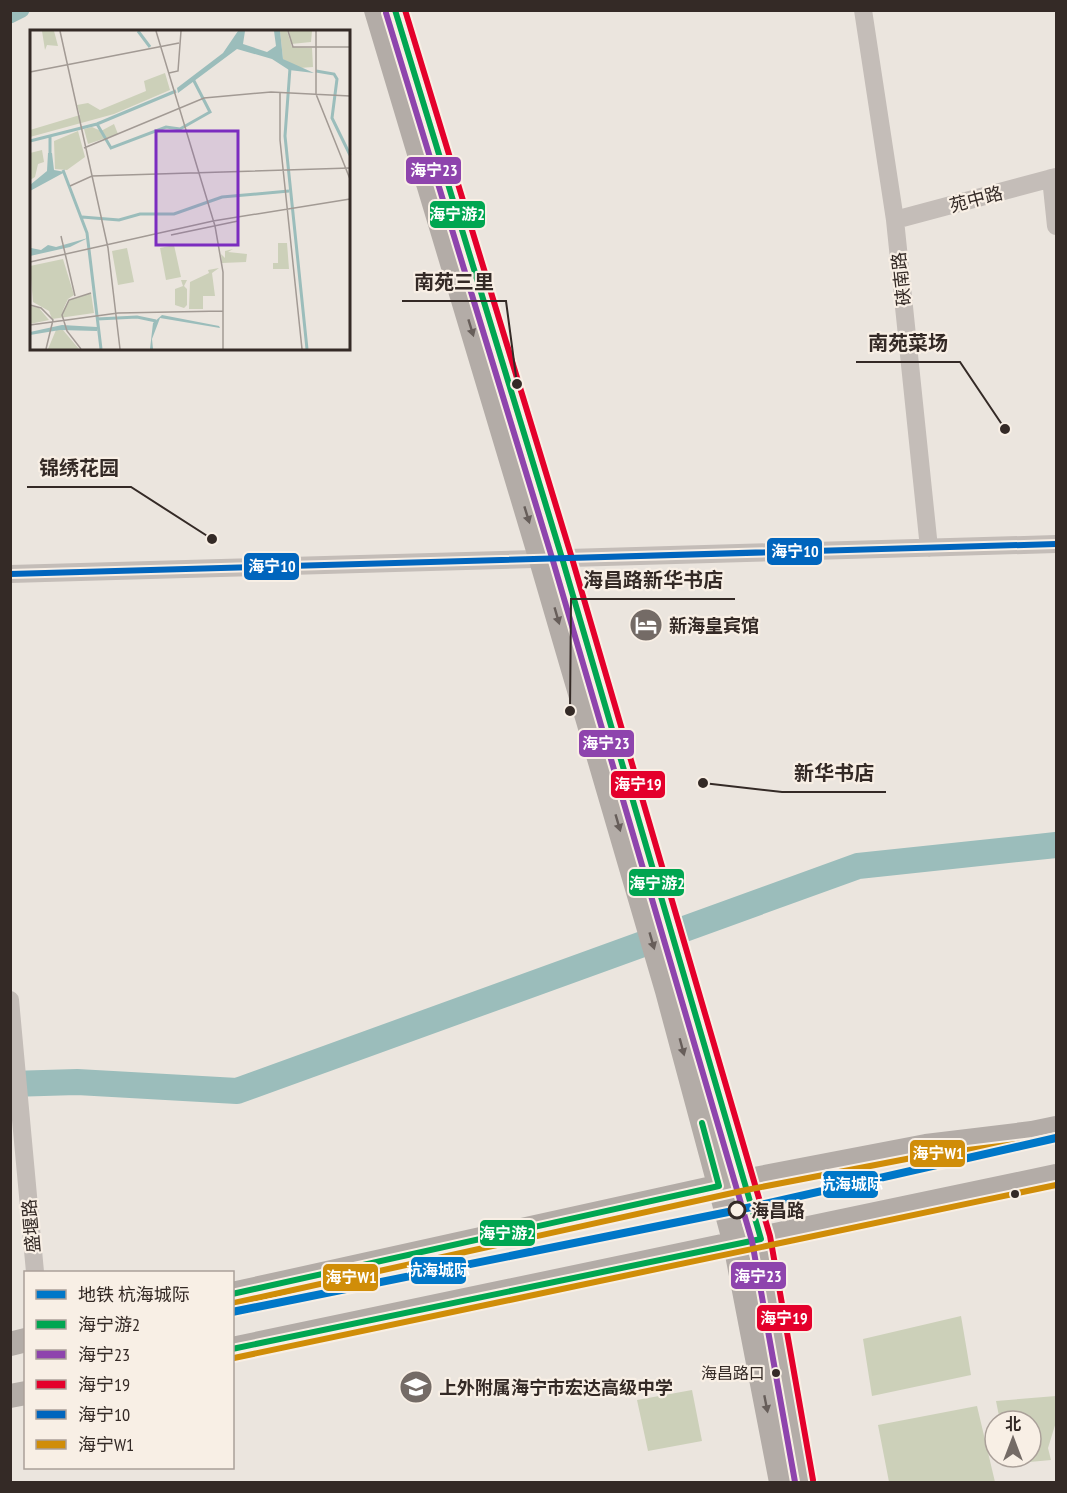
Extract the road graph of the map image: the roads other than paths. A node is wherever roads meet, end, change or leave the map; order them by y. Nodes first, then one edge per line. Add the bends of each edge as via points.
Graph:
1 (376, 10) edge
2 (395, 10) edge
3 (863, 10) edge
4 (1054, 178) edge
5 (895, 220) junction
6 (1056, 226) edge
7 (1056, 544) edge
8 (929, 548) junction
9 (551, 559) junction
10 (10, 574) edge
11 (676, 987) junction
12 (10, 1000) edge
13 (1056, 1128) edge
14 (1056, 1176) edge
15 (744, 1181) junction
16 (719, 1186) junction
17 (761, 1239) junction
18 (735, 1244) junction
19 (35, 1271) edge
20 (234, 1294) edge
21 (234, 1350) edge
22 (781, 1482) edge
23 (804, 1482) edge

1 -> 9 main road
2 - 9 main road
3 - 5 street, 硖南路
4 - 5 street, 苑中路
4 - 6 street
5 - 8 street, 硖南路
7 - 8 street
8 - 9 street
9 - 10 street
9 - 11 main road
11 - 15 main road
11 -> 16 main road
12 - 19 street, 盛堰路
13 - 15 main road via 926,1146
14 - 17 main road
15 - 16 main road
15 - 17 main road
16 - 18 main road
16 - 20 main road
17 - 18 main road
17 - 23 main road
18 - 21 main road
18 -> 22 main road

